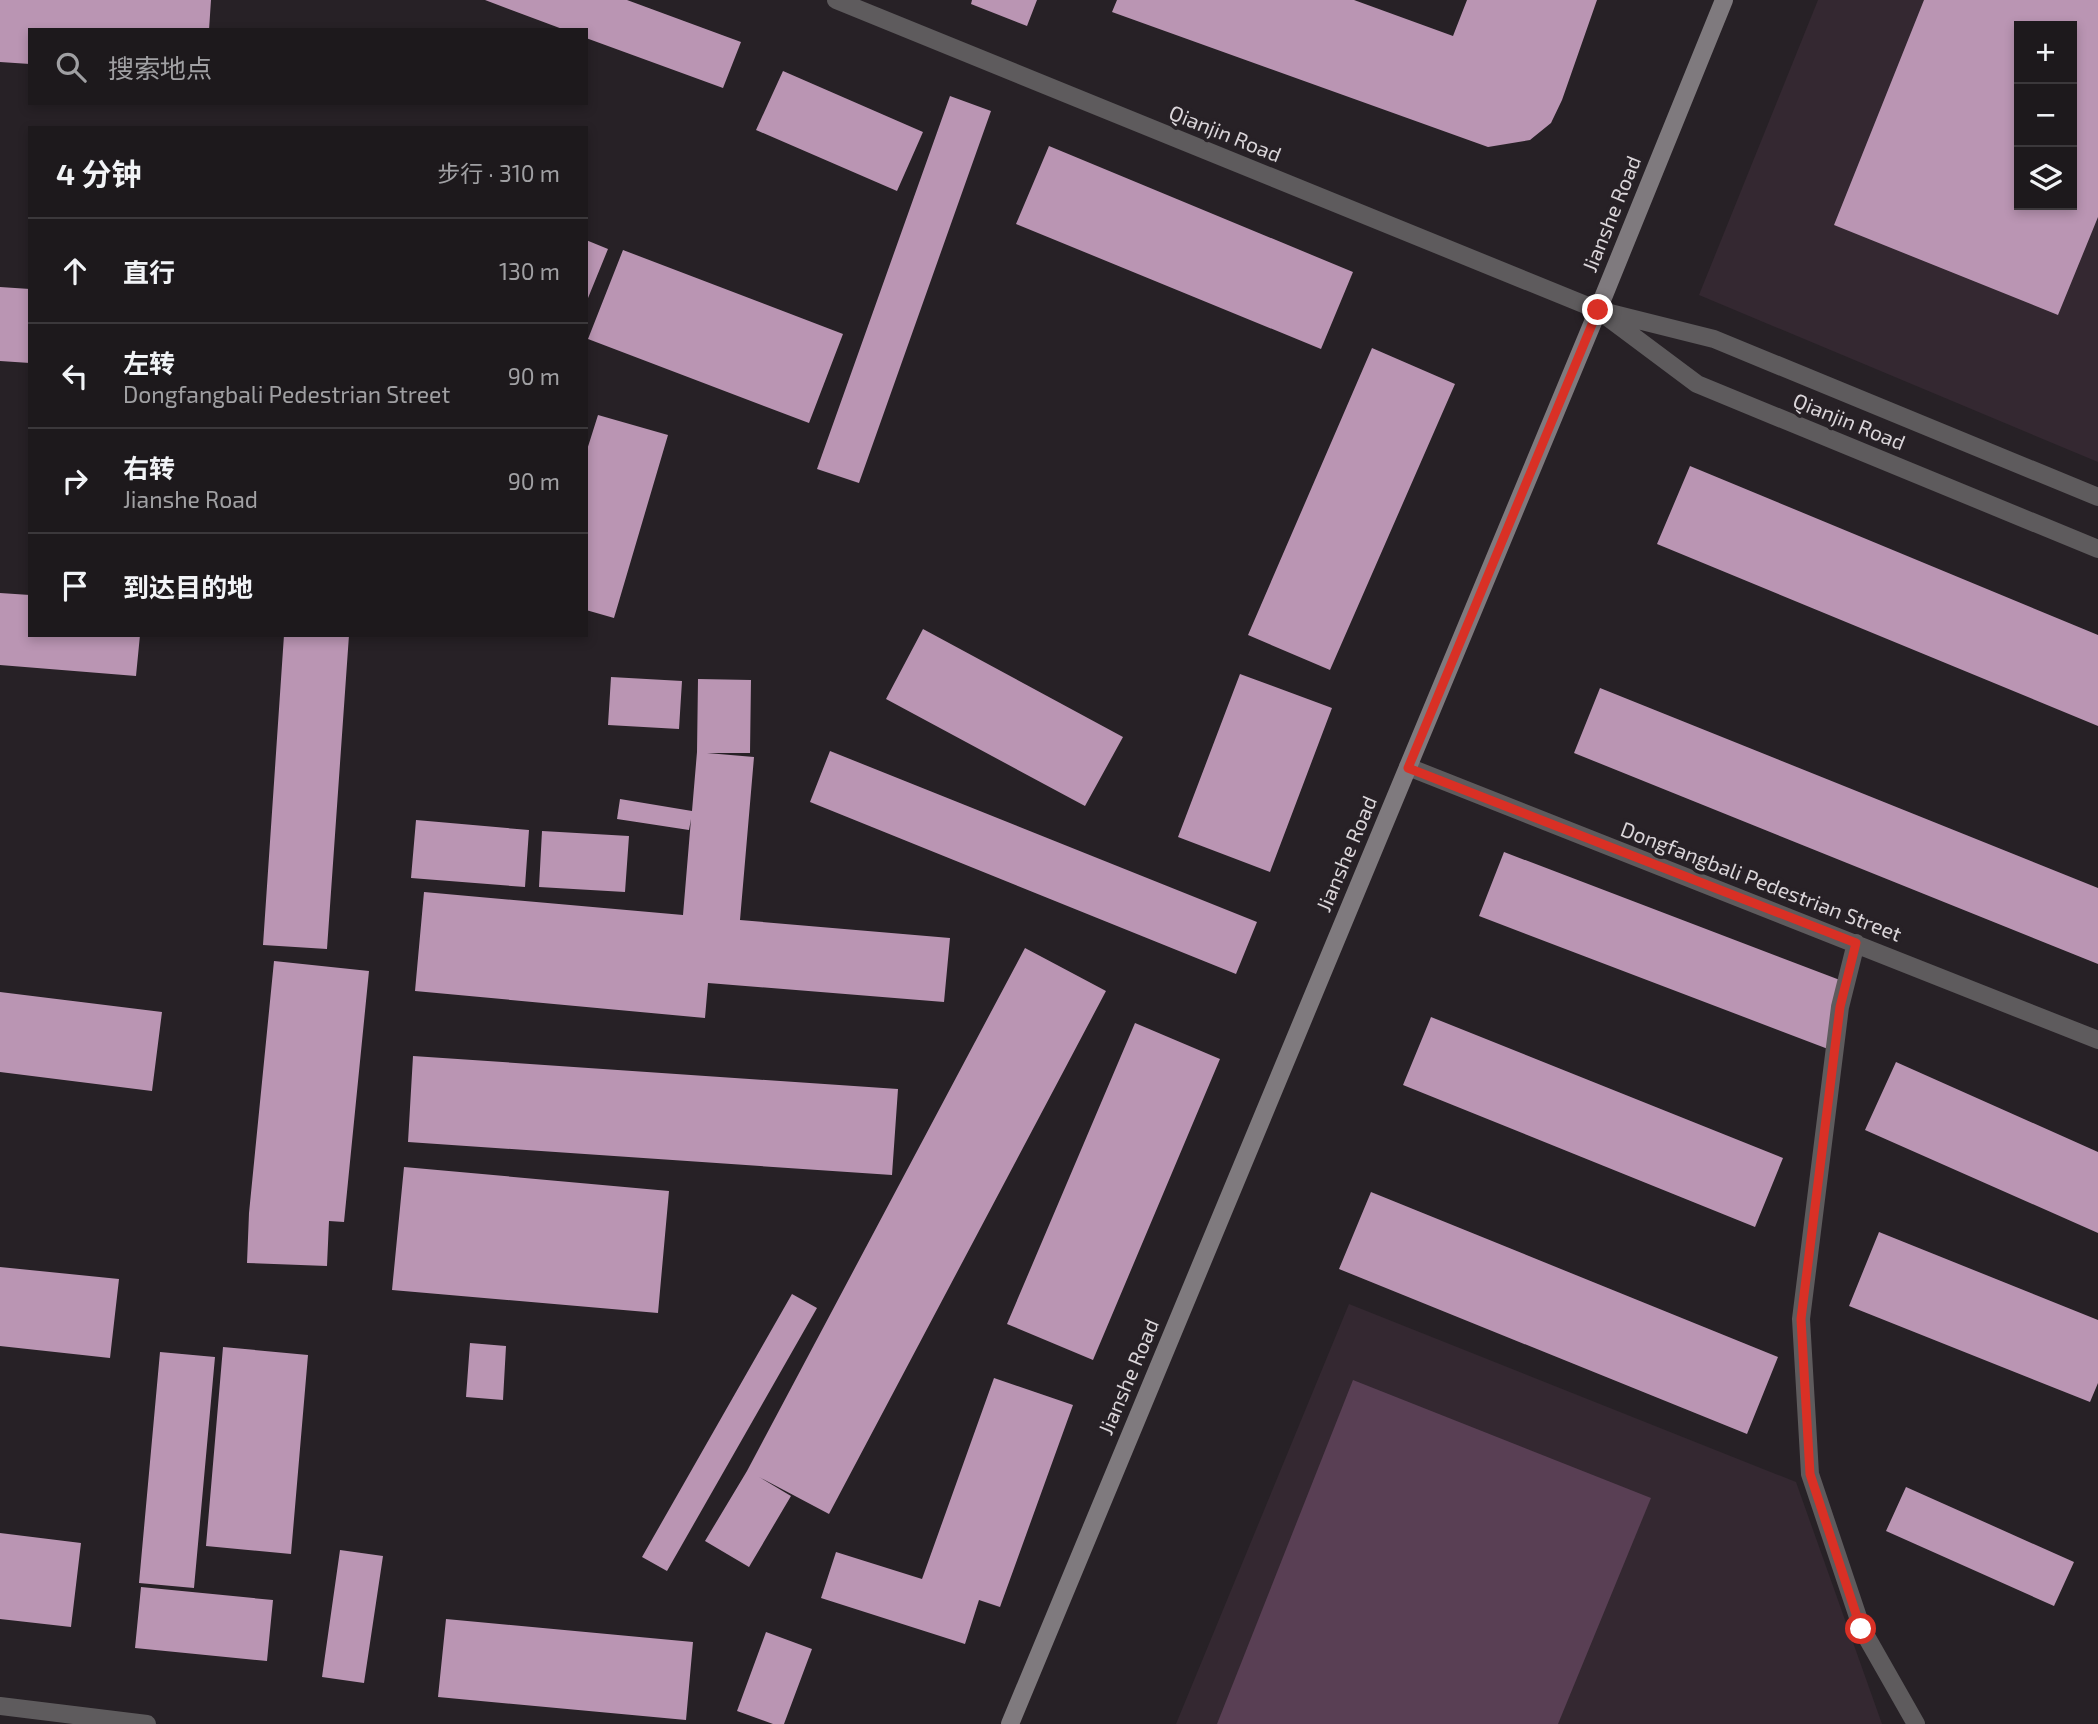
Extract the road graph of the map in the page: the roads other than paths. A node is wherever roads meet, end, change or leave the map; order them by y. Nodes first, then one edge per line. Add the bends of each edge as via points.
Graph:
1 (836, 0) edge
2 (1724, 0) edge
3 (1598, 310) junction
4 (2098, 497) edge
5 (2098, 549) edge
6 (1408, 768) junction
7 (1856, 943) junction
8 (2098, 1040) edge
9 (0, 1706) edge
10 (147, 1724) edge
11 (1010, 1724) edge
12 (1916, 1724) edge

1 - 3 street, Qianjin Road
2 - 3 street, Jianshe Road
3 - 4 street, Qianjin Road via 1714,339
3 - 5 street, Qianjin Road via 1698,384
3 - 6 street, Jianshe Road
6 - 7 street, Dongfangbali Pedestrian Street
6 - 11 street, Jianshe Road
7 - 8 street, Dongfangbali Pedestrian Street
7 - 12 street via 1840,1007 1801,1319 1810,1474 1861,1629
9 - 10 street

